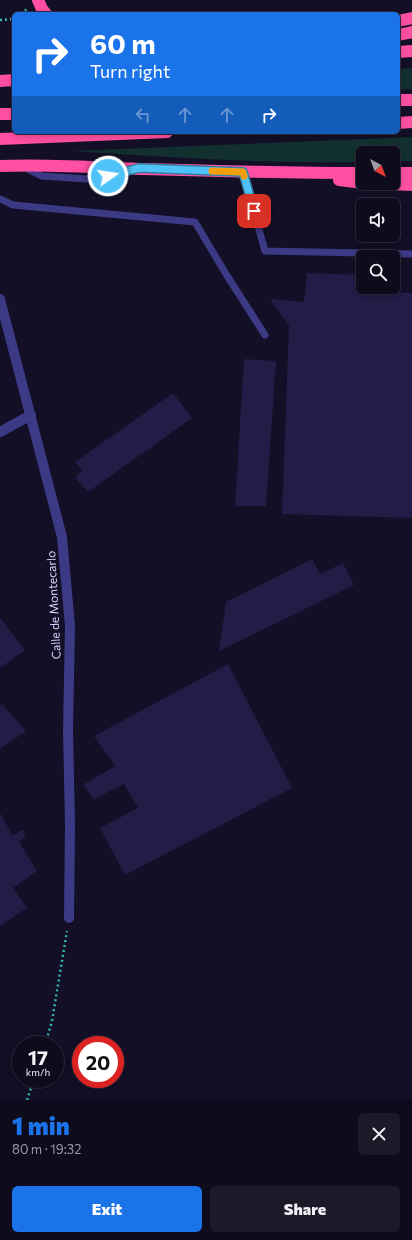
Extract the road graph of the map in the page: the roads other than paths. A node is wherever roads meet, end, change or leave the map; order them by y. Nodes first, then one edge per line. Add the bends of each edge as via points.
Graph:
1 (38, 0) edge
2 (44, 12) edge
3 (412, 18) edge
4 (400, 21) edge
5 (412, 32) edge
6 (400, 35) edge
7 (412, 51) edge
8 (400, 52) edge
9 (12, 80) edge
10 (0, 81) edge
11 (400, 100) edge
12 (412, 100) edge
13 (0, 114) edge
14 (12, 114) edge
15 (412, 122) edge
16 (400, 123) edge
17 (119, 134) edge
18 (0, 139) edge
19 (0, 166) edge
20 (243, 172) junction
21 (282, 174) junction
22 (356, 174) edge
23 (400, 174) edge
24 (412, 174) edge
25 (356, 182) edge
26 (400, 184) edge
27 (412, 185) edge
28 (0, 199) edge
29 (412, 254) edge
30 (0, 299) edge
31 (265, 336) dead end
32 (31, 415) junction
33 (0, 432) edge
34 (69, 918) road end

1 - 2 highway
3 - 4 highway
5 - 6 highway
7 - 8 highway
9 - 10 highway
11 - 12 highway
13 - 14 highway
15 - 16 highway
17 - 18 highway
19 - 20 highway
20 - 21 highway
20 - 29 lane via 265,251
21 - 22 highway
21 - 25 highway
23 - 24 highway
26 - 27 highway
28 - 31 lane via 13,205 195,222
30 - 32 street, Calle de Montecarlo
32 - 33 street
32 - 34 street, Calle de Montecarlo via 62,537 70,626

